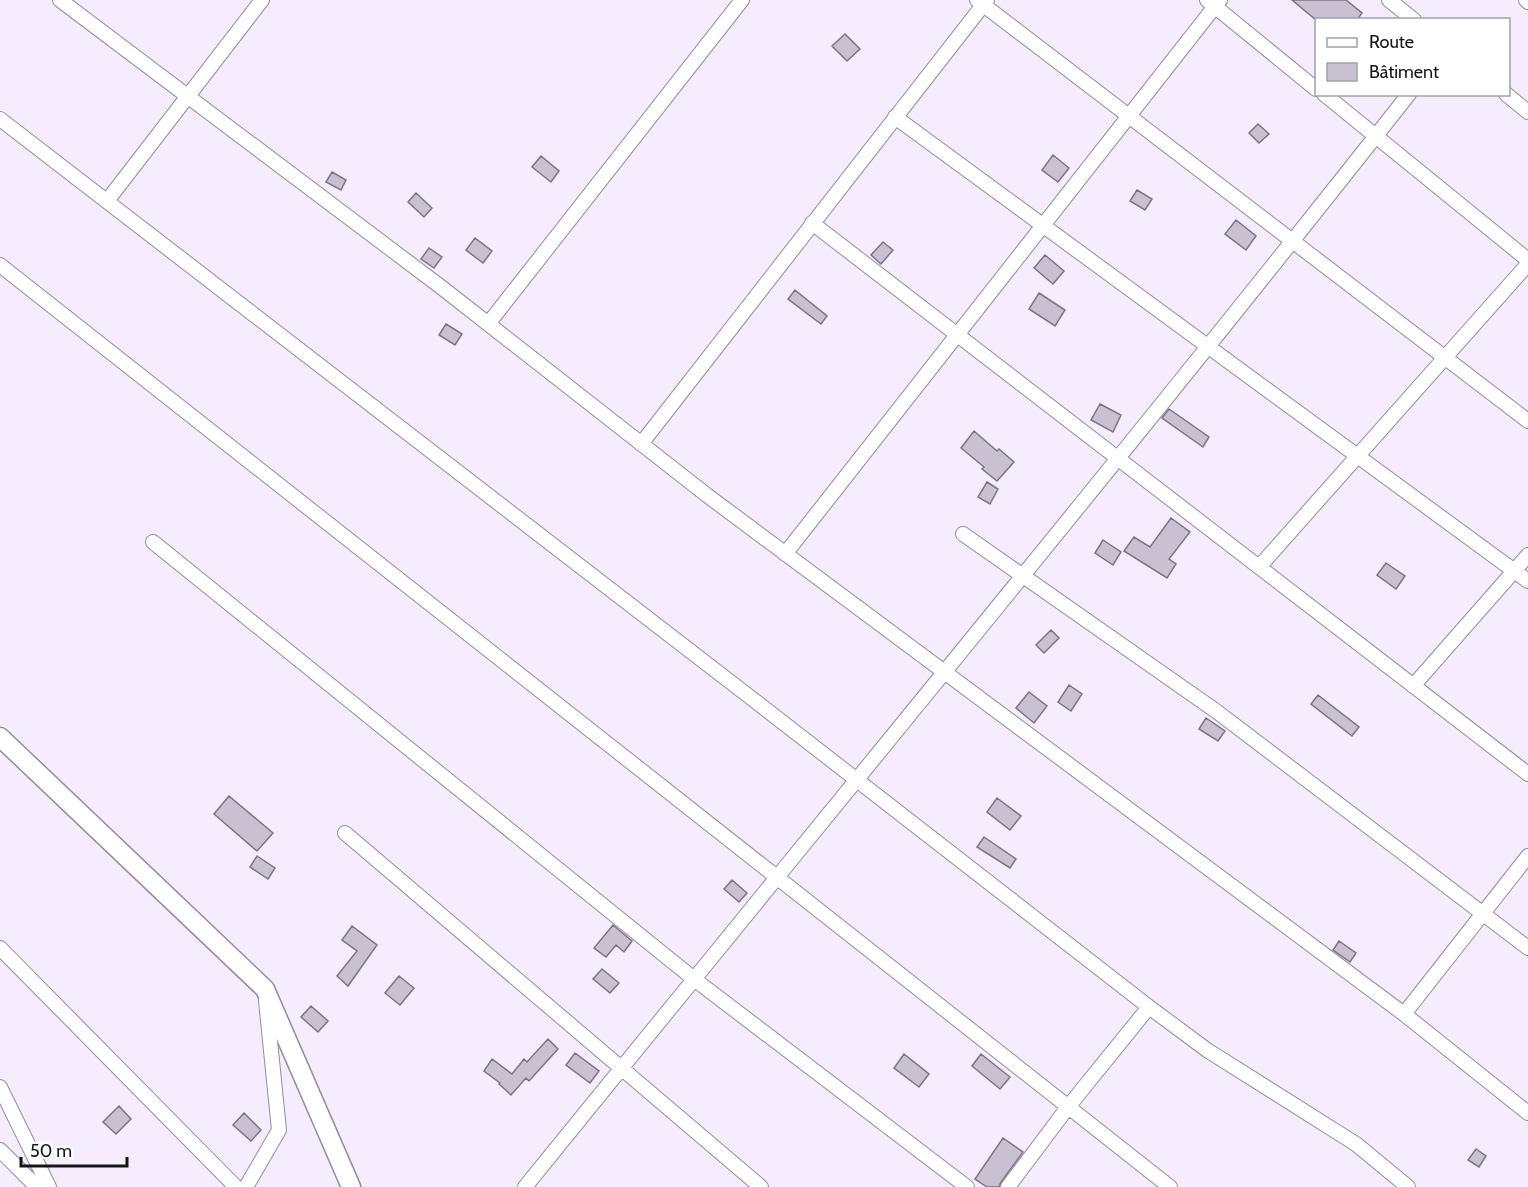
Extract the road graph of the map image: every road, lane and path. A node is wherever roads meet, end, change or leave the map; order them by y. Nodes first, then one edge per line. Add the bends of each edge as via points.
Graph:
1 (60, 0) edge
2 (262, 0) edge
3 (742, 0) edge
4 (1389, 0) edge
5 (982, 2) edge
6 (1214, 2) edge
7 (1412, 18) edge
8 (1315, 87) edge
9 (1326, 96) edge
10 (1407, 96) edge
11 (1508, 96) edge
12 (188, 97) junction
13 (1528, 112) edge
14 (1129, 116) junction
15 (895, 117) junction
16 (0, 119) edge
17 (1376, 136) junction
18 (107, 201) junction
19 (812, 223) junction
20 (1043, 227) junction
21 (1293, 241) junction
22 (1528, 262) edge
23 (0, 265) edge
24 (488, 324) junction
25 (957, 334) junction
26 (1207, 347) junction
27 (1445, 358) junction
28 (1528, 421) edge
29 (641, 444) junction
30 (1357, 457) junction
31 (1117, 458) junction
32 (963, 534) dead end
33 (153, 542) dead end
34 (785, 554) junction
35 (1528, 555) edge
36 (1259, 567) junction
37 (1514, 571) junction
38 (1022, 575) junction
39 (1528, 581) edge
40 (945, 672) junction
41 (1413, 686) junction
42 (0, 737) edge
43 (1528, 774) edge
44 (856, 779) junction
45 (345, 833) dead end
46 (1528, 856) edge
47 (777, 877) junction
48 (1482, 913) junction
49 (0, 948) edge
50 (1528, 948) edge
51 (694, 979) junction
52 (265, 989) junction
53 (1149, 1007) junction
54 (1404, 1014) junction
55 (621, 1068) junction
56 (0, 1087) edge
57 (1068, 1107) junction
58 (1528, 1113) edge
59 (0, 1150) edge
60 (37, 1187) edge
61 (49, 1187) edge
62 (236, 1187) edge
63 (246, 1187) edge
64 (351, 1187) edge
65 (525, 1187) edge
66 (761, 1187) edge
67 (967, 1187) edge
68 (1008, 1187) edge
69 (1170, 1187) edge
70 (1408, 1187) edge

1 - 12 street
2 - 12 street
3 - 24 street
4 - 7 street
5 - 14 street
5 - 15 street
6 - 8 street
6 - 14 street
9 - 17 street
10 - 17 street
11 - 13 street
12 - 18 street
12 - 24 street
14 - 20 street
14 - 21 street
15 - 19 street
15 - 20 street
16 - 18 street
17 - 21 street
17 - 22 street
18 - 44 street
19 - 25 street
19 - 29 street
20 - 25 street
20 - 26 street
21 - 26 street
21 - 27 street
22 - 27 street
23 - 47 street
24 - 29 street
25 - 31 street
25 - 34 street
26 - 30 street
26 - 31 street
27 - 28 street
27 - 30 street
29 - 34 street
30 - 36 street
30 - 37 street
31 - 36 street
31 - 38 street
32 - 38 street
33 - 51 street
34 - 40 street
35 - 37 street
36 - 41 street
37 - 39 street
37 - 41 street
38 - 40 street
38 - 48 street via 1216,711
40 - 44 street
40 - 54 street
41 - 43 street
42 - 52 street
44 - 47 street
44 - 53 street
45 - 55 street
46 - 48 street
47 - 51 street
47 - 57 street
48 - 50 street
48 - 54 street
49 - 62 street
51 - 55 street
51 - 67 street
52 - 63 street via 279,1130
52 - 64 street
53 - 57 street
53 - 70 street via 1207,1050 1356,1144
54 - 58 street
55 - 65 street
55 - 66 street
56 - 61 street
57 - 68 street
57 - 69 street
59 - 60 street

